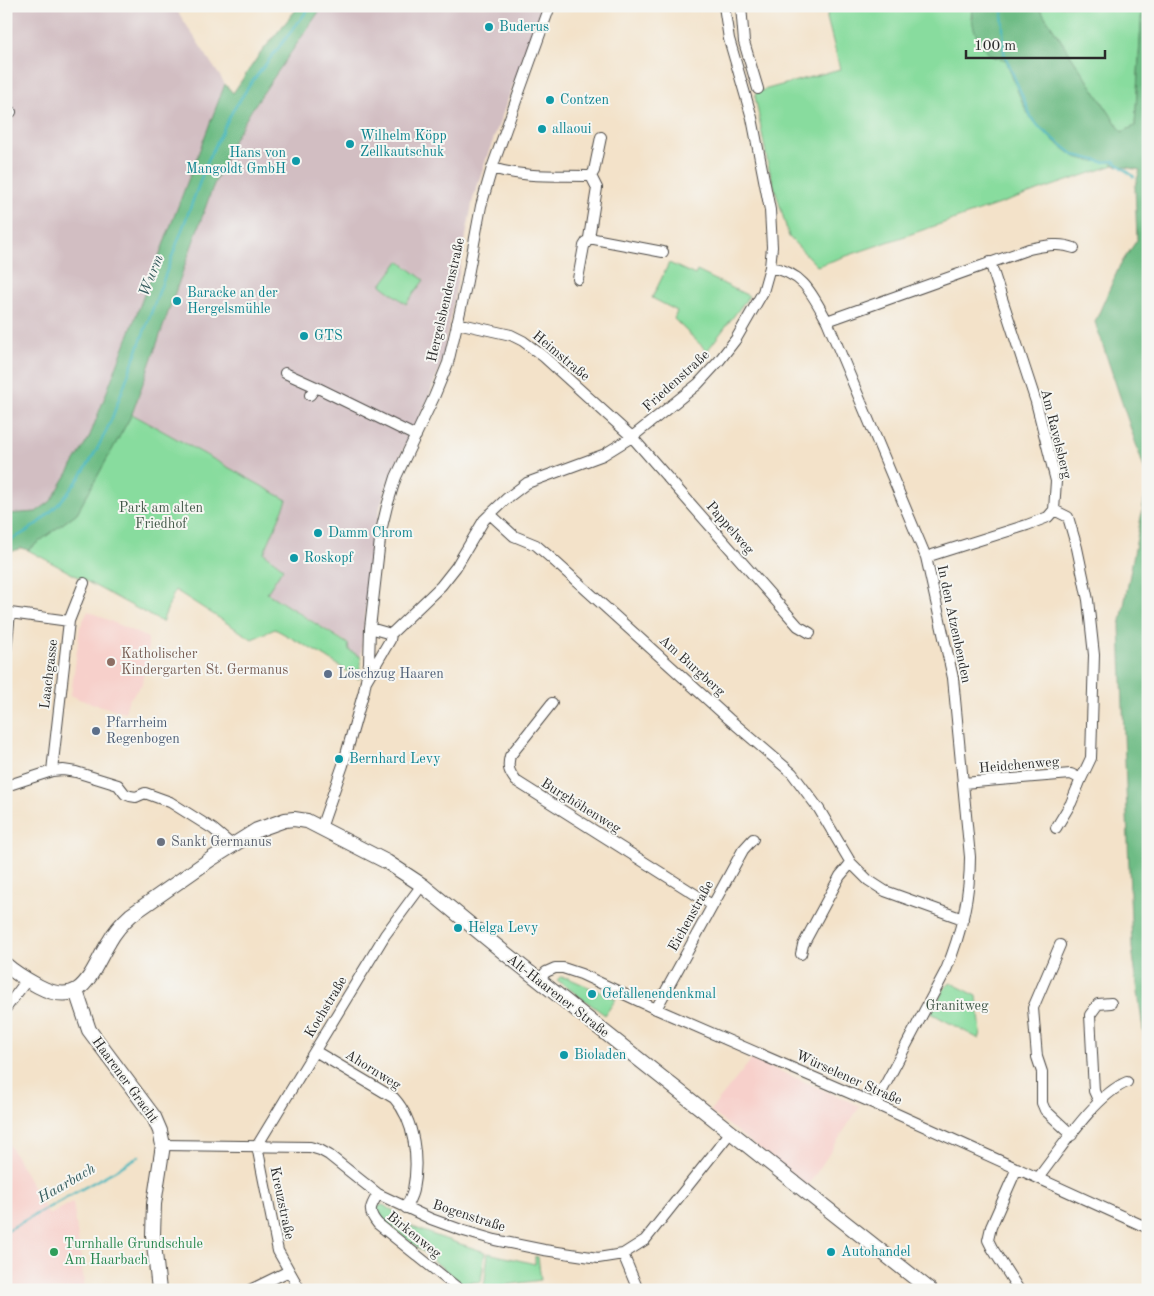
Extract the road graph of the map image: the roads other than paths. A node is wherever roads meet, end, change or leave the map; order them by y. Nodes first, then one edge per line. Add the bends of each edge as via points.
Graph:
1 (550, 6) edge
2 (724, 6) edge
3 (741, 6) edge
4 (758, 89) dead end
5 (601, 137) dead end
6 (492, 168) junction
7 (591, 176) junction
8 (589, 238) junction
9 (1074, 248) dead end
10 (663, 252) dead end
11 (990, 262) junction
12 (770, 267) junction
13 (578, 279) dead end
14 (827, 321) junction
15 (457, 323) junction
16 (285, 373) dead end
17 (416, 436) junction
18 (632, 438) junction
19 (1054, 510) junction
20 (490, 514) junction
21 (926, 557) junction
22 (84, 583) dead end
23 (69, 621) junction
24 (370, 628) junction
25 (810, 633) dead end
26 (391, 634) junction
27 (6, 651) edge
28 (366, 681) junction
29 (552, 703) dead end
30 (52, 771) junction
31 (1081, 779) junction
32 (963, 784) junction
33 (6, 786) edge
34 (320, 828) junction
35 (1056, 828) dead end
36 (754, 839) dead end
37 (232, 845) junction
38 (851, 863) junction
39 (422, 884) junction
40 (712, 905) junction
41 (963, 919) junction
42 (1060, 945) dead end
43 (801, 954) dead end
44 (6, 965) edge
45 (27, 980) junction
46 (540, 980) junction
47 (76, 991) junction
48 (8, 1003) edge
49 (1111, 1003) dead end
50 (656, 1009) junction
51 (315, 1051) junction
52 (1127, 1082) dead end
53 (1098, 1102) junction
54 (874, 1104) junction
55 (730, 1133) junction
56 (1072, 1135) junction
57 (163, 1145) junction
58 (257, 1146) junction
59 (1017, 1168) junction
60 (1038, 1178) junction
61 (378, 1194) junction
62 (406, 1208) junction
63 (1148, 1228) edge
64 (623, 1254) junction
65 (289, 1271) junction
66 (160, 1290) edge
67 (250, 1290) edge
68 (300, 1290) edge
69 (460, 1290) edge
70 (638, 1290) edge
71 (930, 1290) edge
72 (1020, 1290) edge

1 - 6 street, Hergelsbendenstraße
2 - 12 street, Friedenstraße via 729,39 752,118 770,210
3 - 4 street via 744,42
5 - 7 street
6 - 7 street via 526,174
6 - 15 street, Hergelsbendenstraße
7 - 8 street via 598,188
8 - 10 street
8 - 13 street via 584,246
9 - 11 street via 1065,244 1050,245
11 - 14 street
11 - 19 street, Am Ravelsberg via 1036,402 1056,481
12 - 14 street, In den Atzenbenden via 797,277 811,291
12 - 18 street, Friedenstraße via 762,292 736,339 698,384
14 - 21 street, In den Atzenbenden
15 - 17 street, Hergelsbendenstraße via 448,364
15 - 18 street, Heimstraße via 499,331 523,341 544,356
16 - 17 street via 313,391
17 - 24 street, Hergelsbendenstraße via 396,477 387,506
18 - 20 street, Friedenstraße via 603,455 527,483
18 - 25 street, Pappelweg via 798,626
19 - 21 street via 1048,517 1028,525
19 - 31 street via 1068,517 1092,627 1091,758
20 - 26 street, Friedenstraße via 441,586
20 - 38 street, Am Burgberg via 514,536 536,545 792,773 819,809
21 - 32 street, In den Atzenbenden via 953,678
22 - 23 street, Laachgasse
23 - 27 street via 10,614
23 - 30 street, Laachgasse
24 - 26 street
24 - 28 street, Friedenstraße
26 - 28 street, Friedenstraße
28 - 34 street, Friedenstraße via 344,765
29 - 40 street, Burghöhenweg via 510,756 510,773 516,781
30 - 33 street
30 - 37 street via 76,772 118,785 130,796 145,793 170,802
31 - 32 street, Heidchenweg via 1071,774
31 - 35 street
32 - 41 street, In den Atzenbenden via 970,877
34 - 37 main road, Alt-Haarener Straße via 302,820 285,820 257,830
34 - 39 main road, Alt-Haarener Straße
36 - 40 street, Eichenstraße via 743,850
37 - 47 main road, Alt-Haarener Straße via 131,915 120,926 87,981
38 - 41 street, Am Burgberg via 885,891
38 - 43 street via 840,876
39 - 46 main road, Alt-Haarener Straße
39 - 51 street, Kochstraße via 385,935
40 - 50 street, Eichenstraße
41 - 54 street, In den Atzenbenden via 946,970
42 - 56 street via 1033,1008 1037,1057 1042,1072 1042,1103
44 - 45 main road
45 - 47 main road via 52,994
45 - 48 street
46 - 50 street, Würselener Straße via 551,969 563,968
46 - 55 main road, Alt-Haarener Straße
47 - 57 main road, Haarener Gracht via 90,1030 154,1117
49 - 53 street via 1098,1004 1090,1015 1094,1091
50 - 54 street, Würselener Straße
51 - 58 street, Kochstraße
51 - 62 street, Ahornweg via 394,1098 402,1108 414,1141 416,1168 413,1192
52 - 53 street
53 - 56 street
54 - 59 street, Würselener Straße
55 - 64 street, Bogenstraße via 655,1230 646,1240
55 - 71 main road, Alt-Haarener Straße
56 - 60 street
57 - 58 street, Bogenstraße
57 - 66 main road, Haarener Gracht via 153,1235
58 - 61 street, Bogenstraße via 320,1150
58 - 65 street, Kreuzstraße via 278,1252
59 - 60 street, Würselener Straße
59 - 72 street via 988,1240
60 - 63 street, Würselener Straße
61 - 62 street, Bogenstraße
61 - 69 street, Birkenweg via 370,1206 378,1224
62 - 64 street, Bogenstraße via 464,1231 517,1245 598,1258
64 - 70 street
65 - 67 street
65 - 68 street, Kreuzstraße

